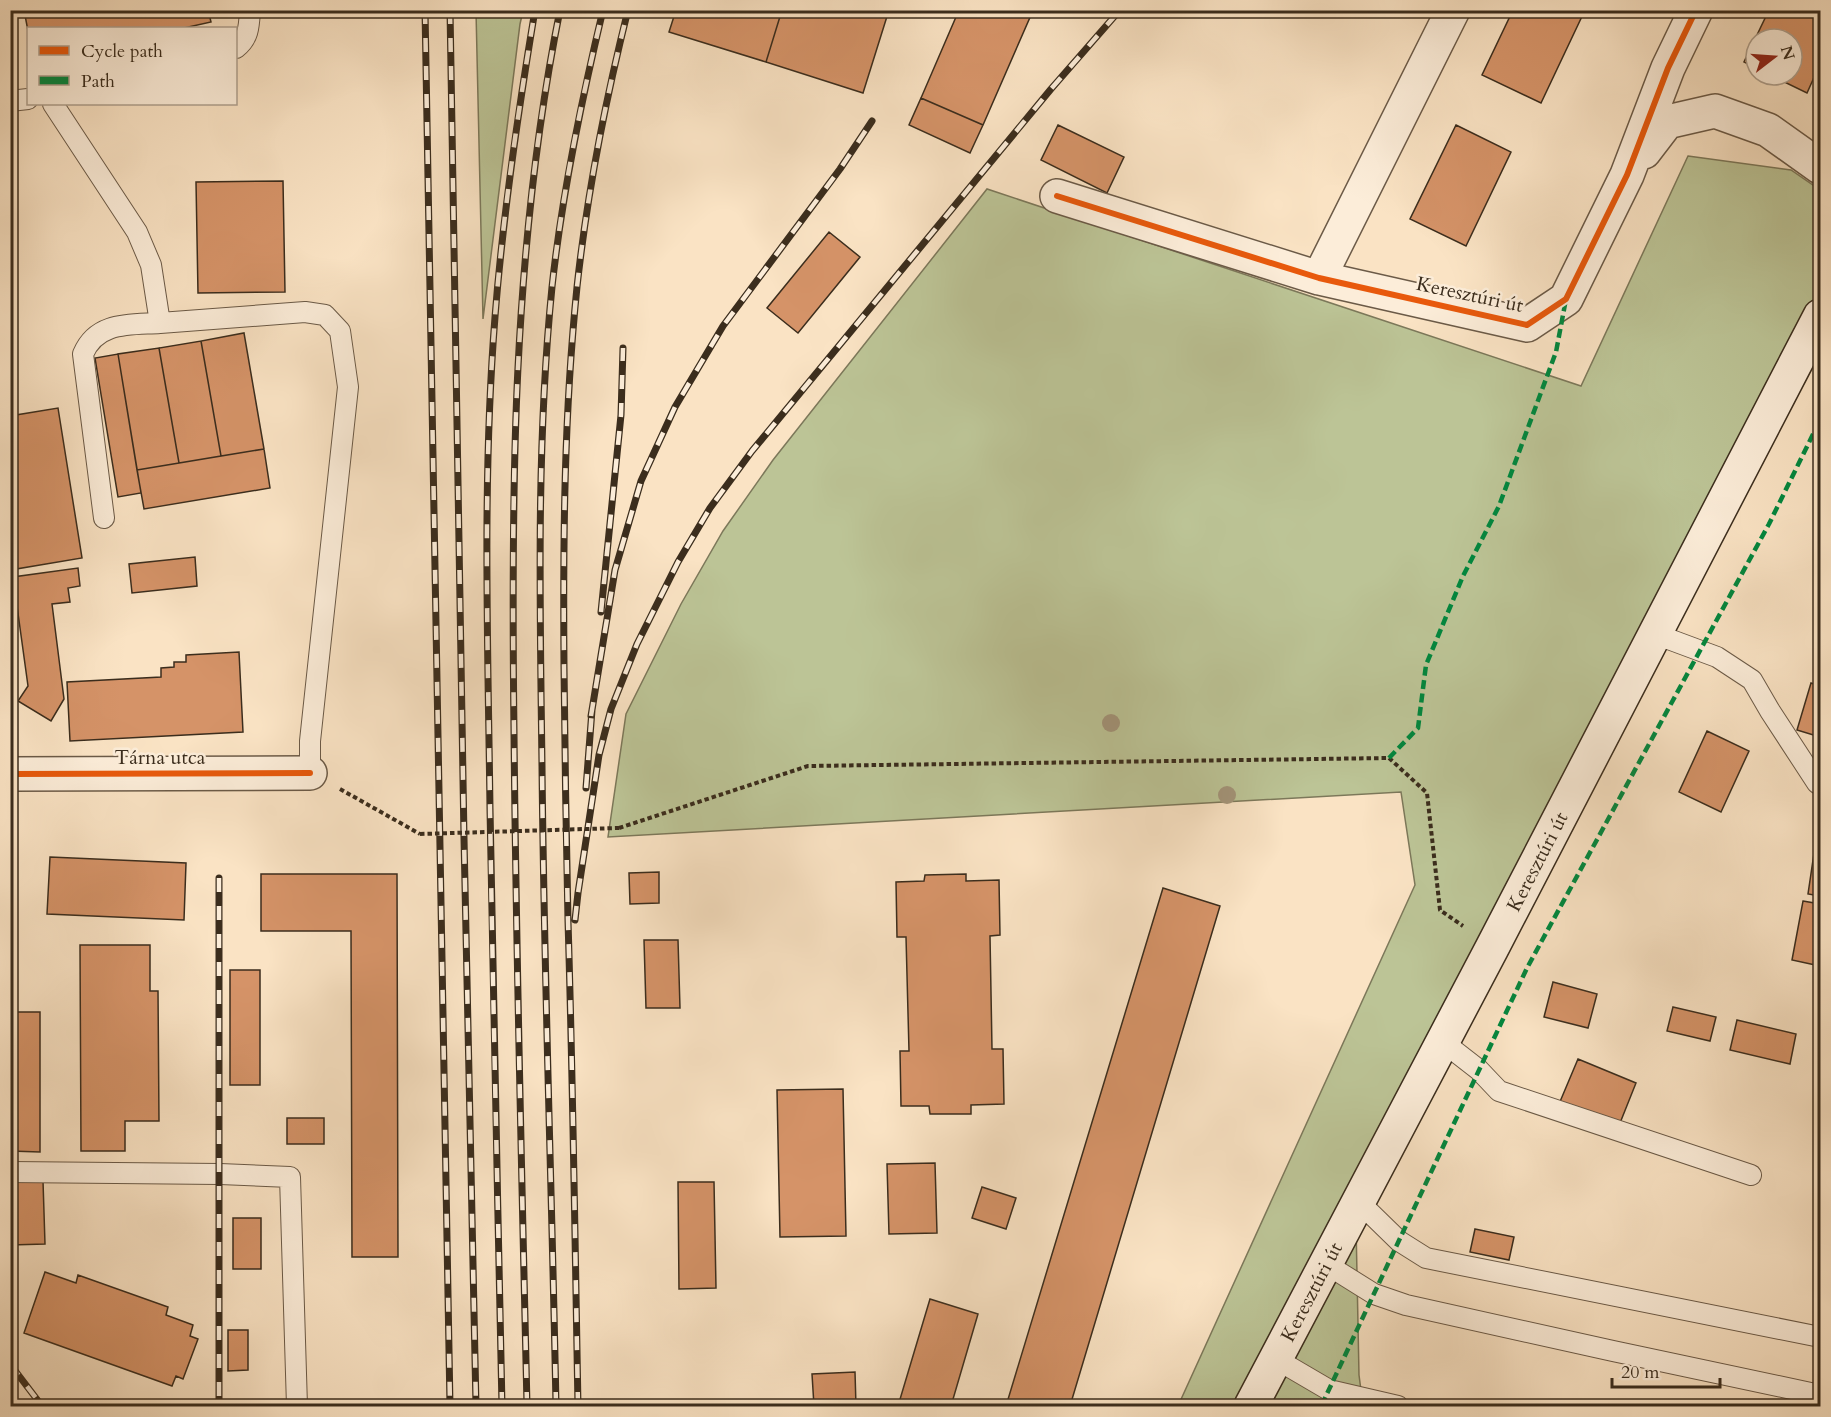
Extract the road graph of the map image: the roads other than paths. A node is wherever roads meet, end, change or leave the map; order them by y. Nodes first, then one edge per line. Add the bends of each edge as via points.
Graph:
1 (250, 10) edge
2 (1453, 10) edge
3 (1696, 10) edge
4 (237, 47) edge
5 (27, 99) edge
6 (10, 100) edge
7 (54, 105) edge
8 (1821, 167) edge
9 (1627, 175) junction
10 (1057, 196) dead end
11 (1320, 278) junction
12 (1821, 316) edge
13 (160, 323) junction
14 (104, 518) dead end
15 (1655, 634) junction
16 (310, 773) joint
17 (10, 774) edge
18 (1821, 785) edge
19 (1443, 1042) junction
20 (10, 1172) edge
21 (1751, 1175) dead end
22 (1359, 1202) junction
23 (1326, 1264) junction
24 (1821, 1337) edge
25 (1276, 1359) junction
26 (1821, 1395) edge
27 (297, 1407) edge
28 (1251, 1407) edge
29 (1398, 1407) edge

1 - 4 lane via 249,30
2 - 11 street
3 - 9 street, Keresztúri út via 1668,68
5 - 6 lane
7 - 13 lane via 137,232 151,265
8 - 9 street, Keresztúri út via 1768,130 1715,111 1667,122
9 - 11 street, Keresztúri út via 1566,299 1527,325
10 - 11 street, Keresztúri út
12 - 15 street, Keresztúri út
13 - 14 lane via 103,330 88,344 84,354
13 - 16 lane via 305,312 325,315 340,331 348,387 310,741
15 - 18 lane via 1717,657 1752,680
15 - 19 street, Keresztúri út
16 - 17 street, Tárna utca
19 - 21 lane via 1479,1070 1498,1091
19 - 22 street, Keresztúri út
20 - 27 lane via 290,1177
22 - 23 street, Keresztúri út
22 - 24 lane via 1399,1241 1426,1258
23 - 25 street, Keresztúri út
23 - 26 lane via 1374,1294 1406,1305
25 - 28 street, Keresztúri út
25 - 29 lane via 1329,1390

